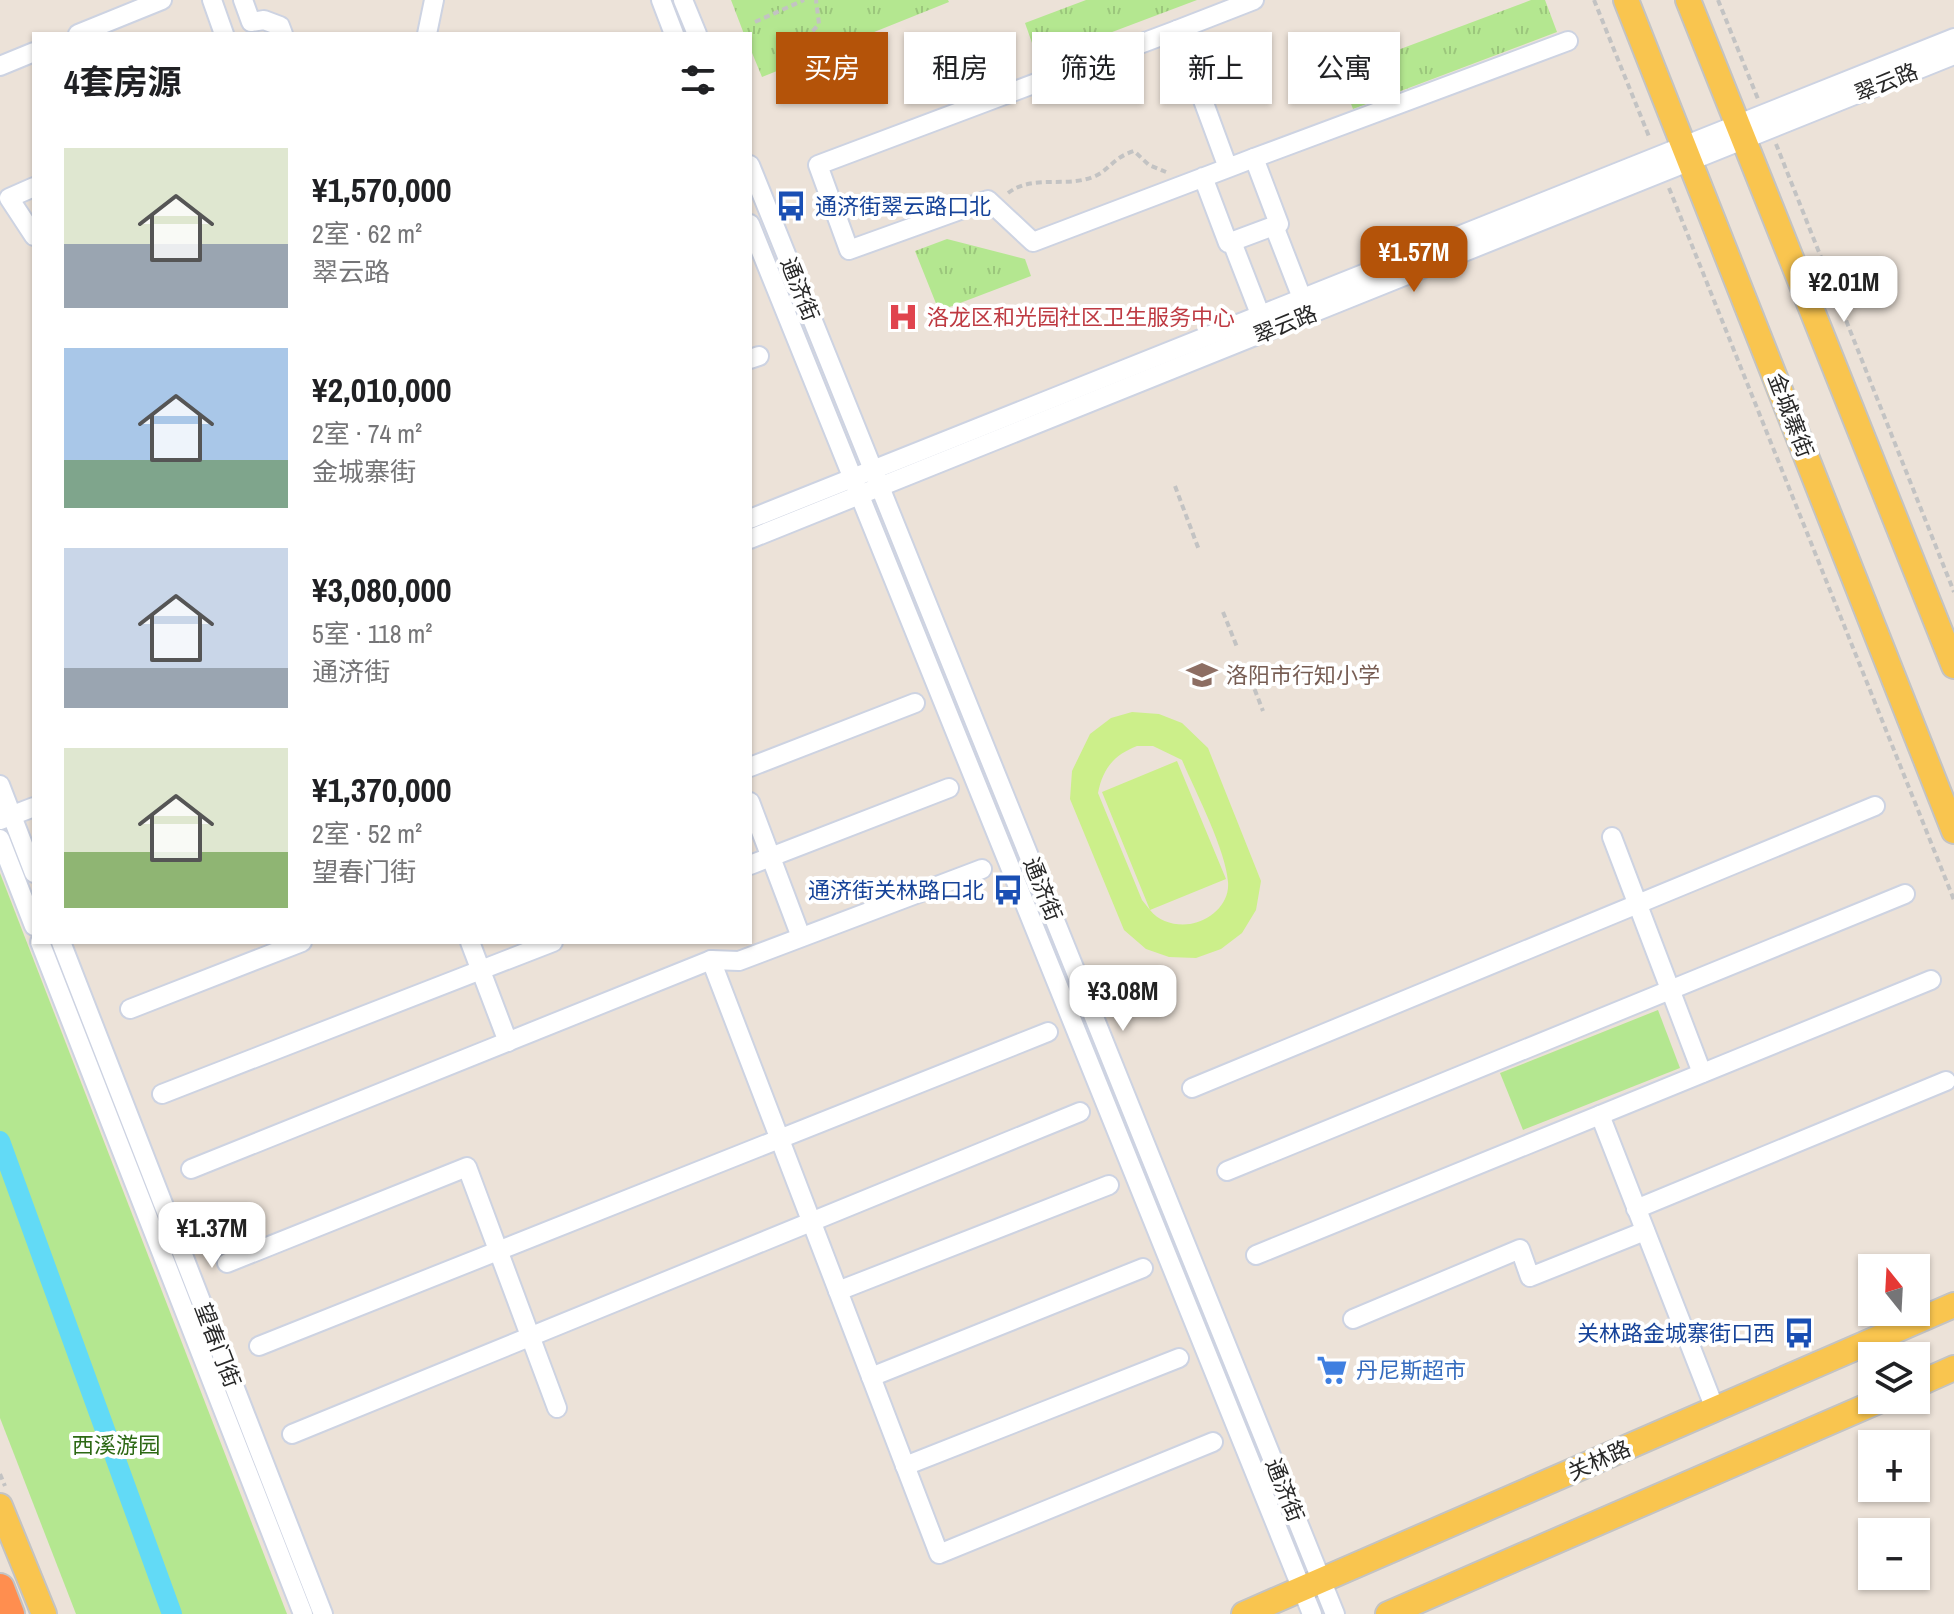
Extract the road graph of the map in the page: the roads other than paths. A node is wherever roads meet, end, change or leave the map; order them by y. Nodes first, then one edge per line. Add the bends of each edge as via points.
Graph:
1 (162, 0) edge
2 (212, 0) edge
3 (243, 0) edge
4 (661, 0) edge
5 (683, 0) edge
6 (1254, 0) edge
7 (1626, 0) edge
8 (1688, 0) edge
9 (436, 1) edge
10 (428, 30) edge
11 (1177, 30) junction
12 (83, 32) edge
13 (223, 32) edge
14 (282, 32) edge
15 (673, 32) edge
16 (696, 32) edge
17 (1954, 38) edge
18 (1568, 41) dead end
19 (32, 53) edge
20 (1954, 55) edge
21 (0, 66) edge
22 (1766, 120) junction
23 (1740, 130) junction
24 (1688, 152) junction
25 (1254, 158) junction
26 (1660, 163) junction
27 (1228, 168) junction
28 (752, 170) edge
29 (1203, 177) junction
30 (32, 187) edge
31 (4, 192) edge
32 (1274, 226) junction
33 (752, 229) edge
34 (32, 233) edge
35 (1232, 242) junction
36 (1302, 298) junction
37 (1260, 314) junction
38 (873, 469) junction
39 (851, 478) junction
40 (880, 487) junction
41 (858, 496) junction
42 (752, 518) edge
43 (752, 538) edge
44 (1954, 666) edge
45 (915, 703) dead end
46 (752, 766) edge
47 (0, 785) edge
48 (949, 788) dead end
49 (1875, 806) dead end
50 (752, 807) edge
51 (32, 808) edge
52 (6, 818) edge
53 (1954, 831) edge
54 (27, 833) edge
55 (1612, 837) dead end
56 (1, 841) edge
57 (771, 857) junction
58 (32, 862) edge
59 (752, 864) edge
60 (982, 869) dead end
61 (1905, 894) dead end
62 (1637, 904) junction
63 (32, 921) edge
64 (801, 937) junction
65 (41, 944) edge
66 (62, 944) edge
67 (297, 944) edge
68 (471, 944) edge
69 (548, 944) edge
70 (711, 960) junction
71 (481, 970) junction
72 (1931, 980) dead end
73 (1670, 990) junction
74 (130, 1009) dead end
75 (1048, 1032) dead end
76 (508, 1042) junction
77 (1702, 1073) junction
78 (1946, 1081) dead end
79 (1192, 1088) dead end
80 (162, 1094) dead end
81 (1080, 1112) dead end
82 (1600, 1115) junction
83 (780, 1140) junction
84 (191, 1169) dead end
85 (1227, 1171) dead end
86 (1109, 1185) dead end
87 (1636, 1209) junction
88 (812, 1222) junction
89 (1645, 1231) junction
90 (499, 1251) junction
91 (1256, 1255) dead end
92 (227, 1263) dead end
93 (1143, 1268) dead end
94 (838, 1291) junction
95 (1954, 1305) edge
96 (1353, 1319) dead end
97 (530, 1336) junction
98 (259, 1346) dead end
99 (1179, 1358) dead end
100 (1954, 1368) edge
101 (871, 1377) junction
102 (1930, 1379) edge
103 (557, 1408) dead end
104 (1715, 1409) junction
105 (1858, 1410) edge
106 (292, 1434) dead end
107 (1213, 1442) dead end
108 (905, 1466) junction
109 (0, 1506) edge
110 (1312, 1584) junction
111 (0, 1588) edge
112 (10, 1614) edge
113 (44, 1614) edge
114 (303, 1614) edge
115 (323, 1614) edge
116 (1244, 1614) edge
117 (1312, 1614) edge
118 (1335, 1614) edge
119 (1388, 1614) edge

1 - 12 street
2 - 13 street
3 - 14 street via 251,22 272,23
4 - 15 street
5 - 16 street
6 - 11 street
7 - 24 main road, 金城寨街
8 - 23 main road
9 - 10 street
11 - 27 street
11 - 29 street via 818,165 849,250 988,200 1033,242
17 - 22 street, 翠云路
18 - 25 street
19 - 21 street
20 - 22 street, 翠云路
22 - 23 street, 翠云路
23 - 24 street, 翠云路
23 - 44 main road
24 - 26 street, 翠云路
24 - 53 main road, 金城寨街
25 - 27 street
25 - 32 street via 1279,224
26 - 36 street, 翠云路
26 - 40 street, 翠云路
27 - 29 street
28 - 38 street, 通济街
29 - 35 street via 1228,243
30 - 31 street
31 - 34 street
32 - 35 street
32 - 36 street
33 - 39 street, 通济街
35 - 37 street
36 - 37 street, 翠云路
37 - 38 street, 翠云路
38 - 39 street, 翠云路
38 - 40 street, 通济街
39 - 41 street, 通济街
39 - 42 street, 翠云路
40 - 41 street, 翠云路
40 - 110 street, 通济街
41 - 43 street, 翠云路
41 - 110 street, 通济街
45 - 46 street
47 - 52 street
48 - 57 street
49 - 62 street
50 - 57 street
51 - 52 street
52 - 54 street
54 - 56 street
54 - 58 street
55 - 62 street
56 - 63 street
57 - 59 street
57 - 64 street
60 - 64 street
61 - 73 street
62 - 73 street
62 - 79 street
64 - 70 street via 739,961
65 - 114 street, 望春门街
66 - 115 street, 望春门街
67 - 74 street
68 - 71 street
69 - 71 street
70 - 76 street
70 - 83 street
71 - 76 street
71 - 80 street
72 - 77 street
73 - 77 street
73 - 85 street
75 - 83 street
76 - 84 street
77 - 82 street
78 - 87 street
81 - 88 street
82 - 87 street
82 - 91 street
83 - 88 street
83 - 90 street
86 - 94 street
87 - 89 street
88 - 94 street
88 - 97 street
89 - 96 street via 1530,1277 1520,1249
89 - 104 street
90 - 92 street via 467,1167
90 - 97 street
90 - 98 street
93 - 101 street
94 - 101 street
95 - 104 main road, 关林路
97 - 103 street
97 - 106 street
99 - 108 street
100 - 102 main road
101 - 108 street
104 - 110 main road, 关林路
105 - 119 main road
107 - 108 street via 939,1554
109 - 113 main road
110 - 116 main road, 关林路
110 - 117 street, 通济街
110 - 118 street, 通济街
111 - 112 highway

